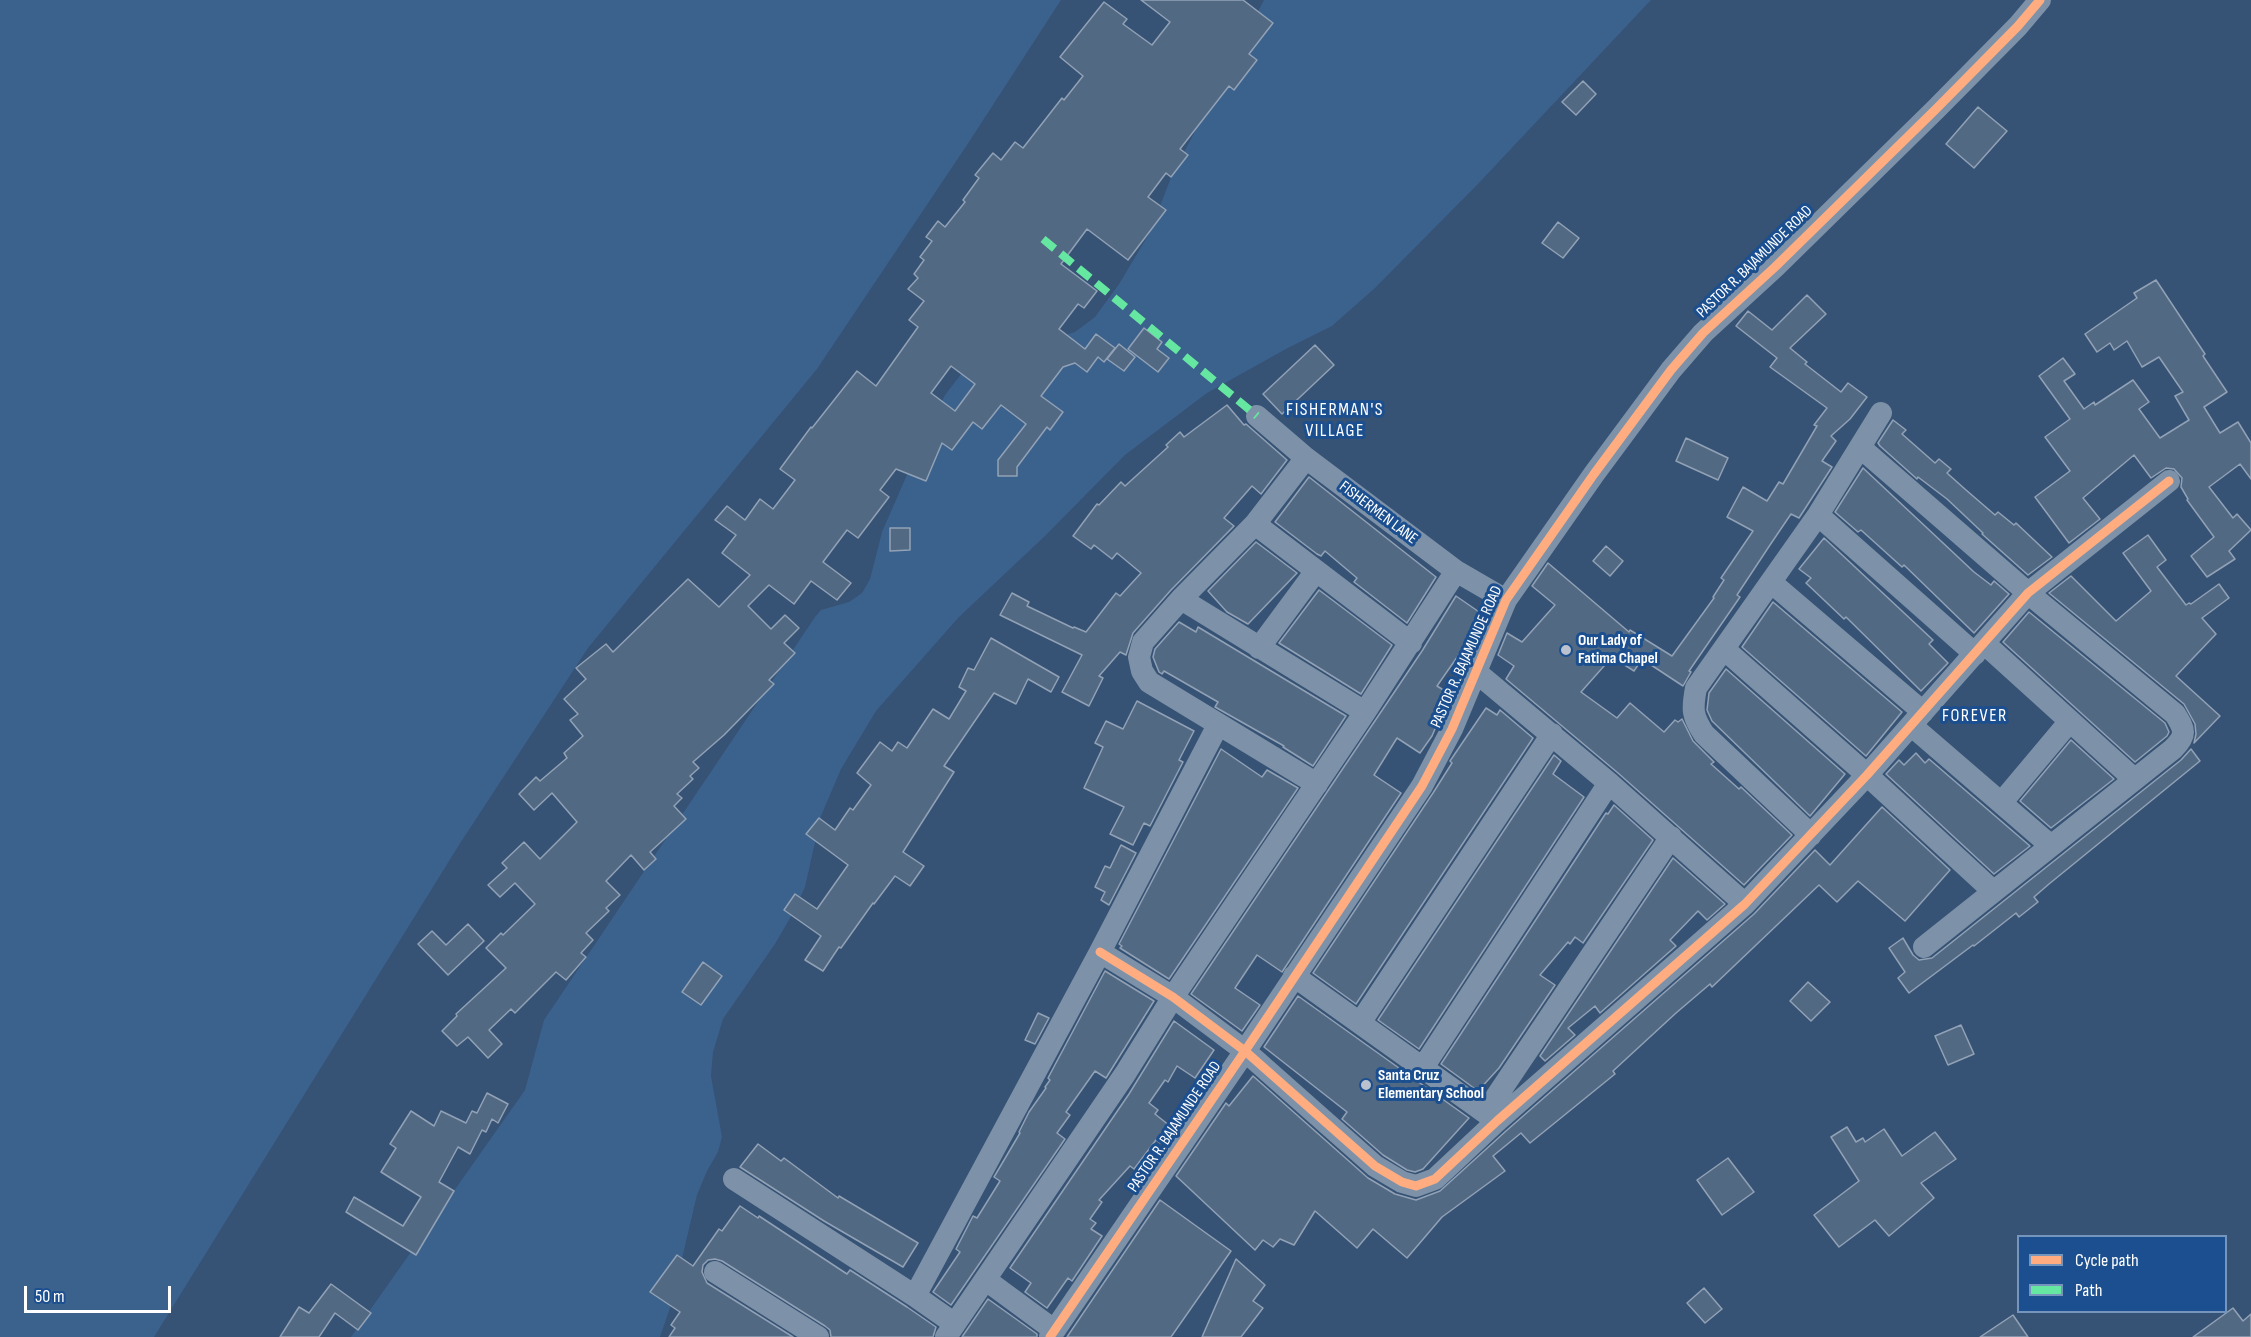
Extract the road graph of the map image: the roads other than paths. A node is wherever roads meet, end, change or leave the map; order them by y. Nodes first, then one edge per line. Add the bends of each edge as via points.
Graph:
1 (2040, 0) edge
2 (1881, 413) dead end
3 (1257, 416) dead end
4 (1861, 448) junction
5 (1306, 458) junction
6 (2169, 481) dead end
7 (1818, 515) junction
8 (1255, 524) junction
9 (1316, 571) junction
10 (1456, 571) junction
11 (1772, 583) junction
12 (2028, 593) junction
13 (1181, 599) junction
14 (1506, 600) junction
15 (1410, 643) junction
16 (1259, 648) junction
17 (1724, 649) junction
18 (1980, 649) junction
19 (1476, 672) junction
20 (1365, 712) junction
21 (1917, 719) junction
22 (2070, 721) junction
23 (1218, 725) junction
24 (1552, 734) junction
25 (1867, 775) junction
26 (2134, 779) junction
27 (1609, 783) junction
28 (1317, 784) junction
29 (2002, 802) junction
30 (1811, 835) junction
31 (1671, 837) junction
32 (2050, 845) junction
33 (1993, 891) junction
34 (1744, 904) junction
35 (1924, 947) dead end
36 (1100, 952) junction
37 (1294, 976) junction
38 (1173, 997) junction
39 (1360, 1023) junction
40 (1245, 1051) junction
41 (1422, 1069) junction
42 (1492, 1116) junction
43 (734, 1179) dead end
44 (715, 1272) dead end
45 (986, 1280) junction
46 (915, 1296) junction
47 (950, 1331) edge
48 (1052, 1334) edge
49 (818, 1337) edge

1 - 14 street, PASTOR R. BAJAMUNDE ROAD via 1936,109 1703,333 1594,474
2 - 4 street
3 - 5 street, FISHERMEN LANE
4 - 7 street
4 - 12 street
5 - 8 street
5 - 10 street, FISHERMEN LANE
6 - 12 street
7 - 11 street
7 - 18 street
8 - 9 street
8 - 13 street
9 - 15 street
9 - 16 street
10 - 14 street, FISHERMEN LANE
10 - 15 street
11 - 17 street
11 - 21 street
12 - 18 street
12 - 26 street via 2175,714 2183,728 2180,742
13 - 16 street
13 - 23 street via 1143,642 1139,657 1142,671 1149,682
14 - 19 street, PASTOR R. BAJAMUNDE ROAD
15 - 20 street
16 - 20 street
17 - 25 street
17 - 30 street via 1696,688 1692,708 1695,721
18 - 21 street
18 - 22 street
19 - 24 street
19 - 37 street, PASTOR R. BAJAMUNDE ROAD via 1422,786
20 - 28 street
21 - 25 street
21 - 29 street
22 - 26 street
22 - 29 street
23 - 28 street
23 - 36 street
24 - 27 street
24 - 39 street
25 - 30 street
25 - 33 street
26 - 32 street
27 - 31 street
27 - 41 street
28 - 38 street
29 - 32 street
30 - 34 street
31 - 34 street
31 - 42 street
32 - 33 street
33 - 35 street
34 - 42 street
36 - 38 street
36 - 46 street
37 - 39 street
37 - 40 street, PASTOR R. BAJAMUNDE ROAD
38 - 40 street
38 - 45 street
39 - 41 street
40 - 42 street via 1375,1166 1416,1186 1435,1179
40 - 48 street, PASTOR R. BAJAMUNDE ROAD
41 - 42 street
43 - 46 street
44 - 49 street
45 - 47 street
45 - 48 street
46 - 47 street

